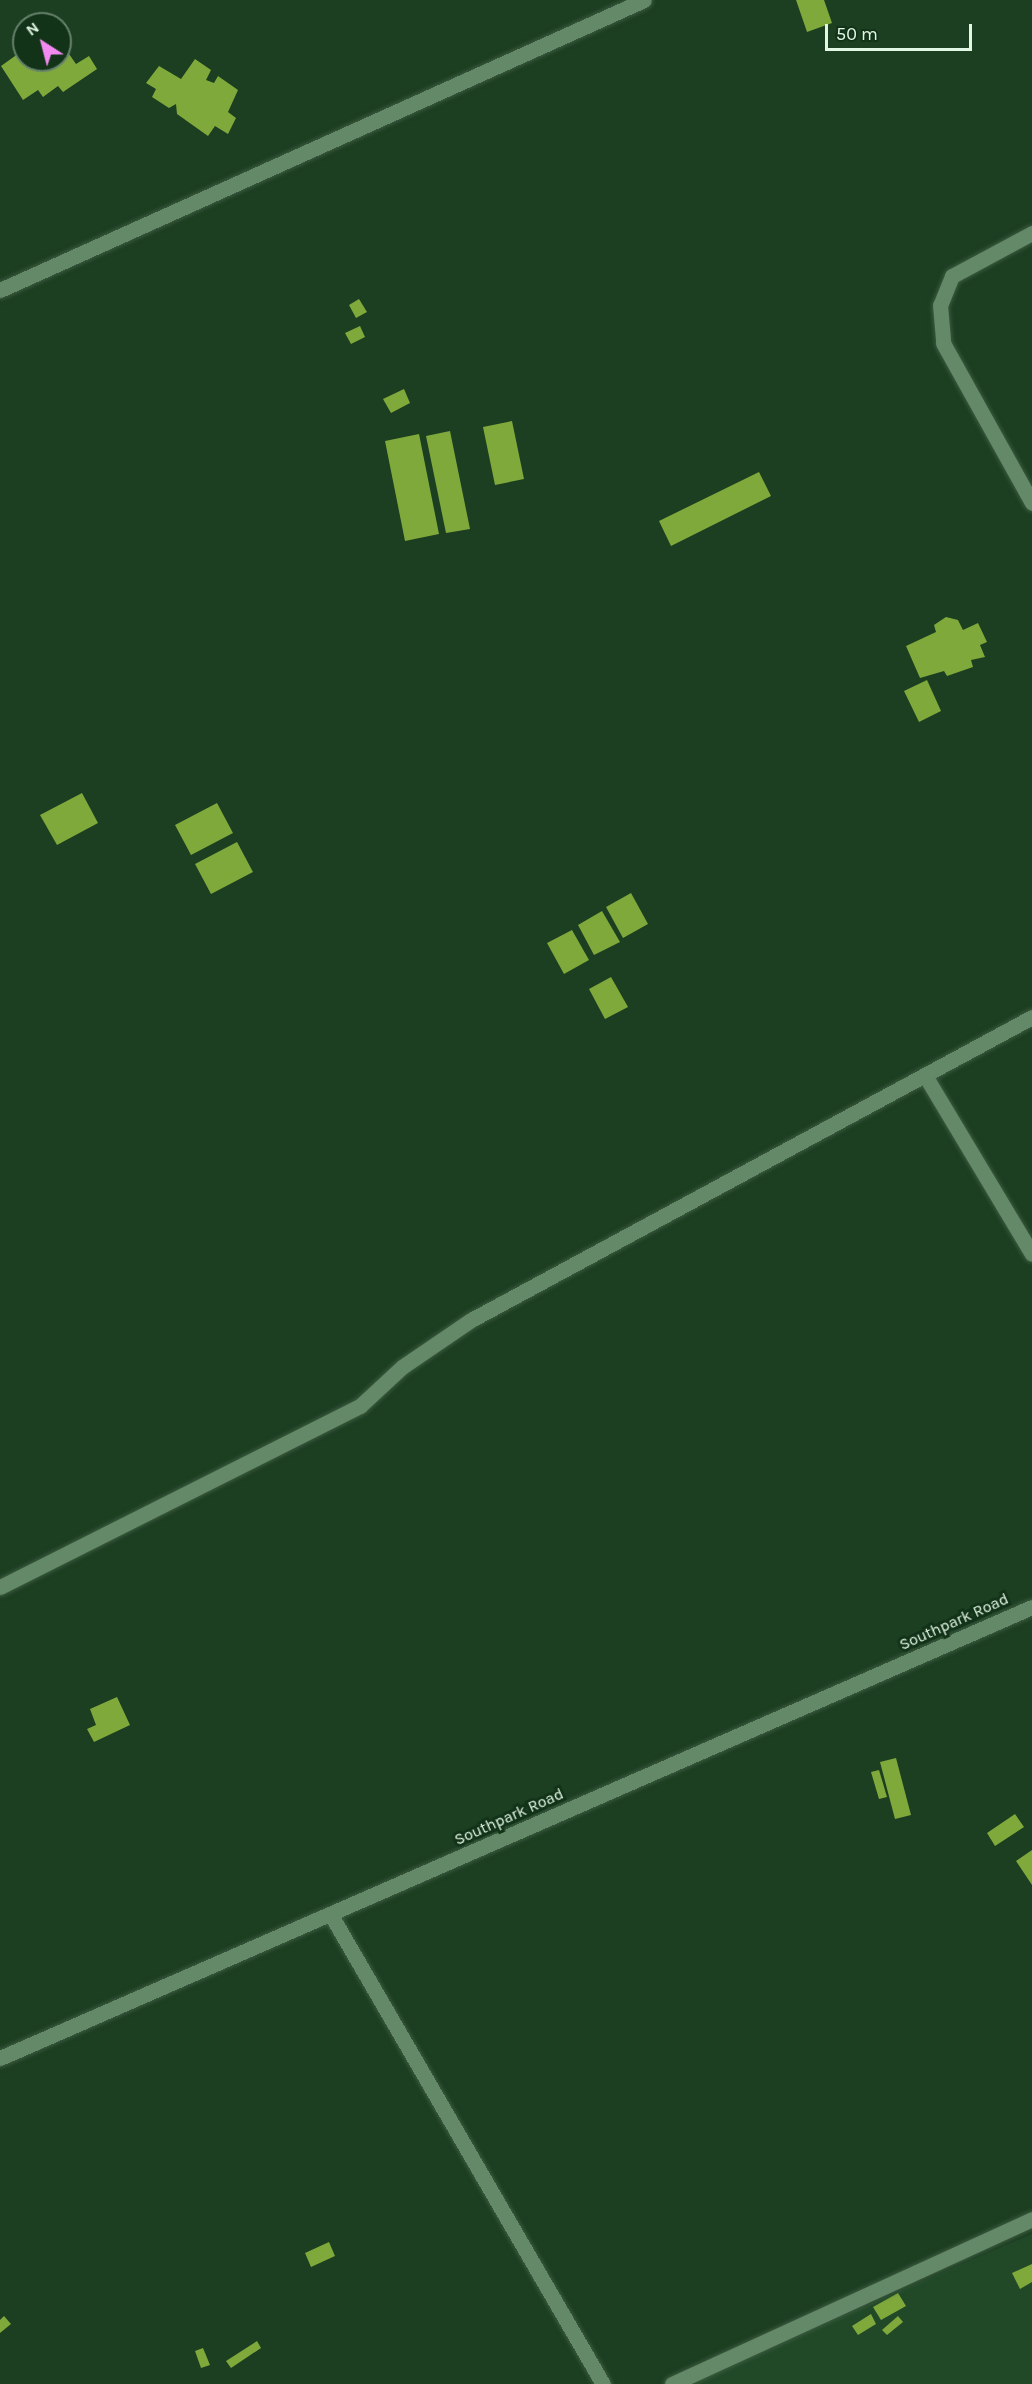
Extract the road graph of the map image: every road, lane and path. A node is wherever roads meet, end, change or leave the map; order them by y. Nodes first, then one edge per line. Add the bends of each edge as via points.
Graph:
1 (644, 0) edge
2 (1032, 233) edge
3 (0, 290) edge
4 (1032, 503) edge
5 (1032, 1017) edge
6 (926, 1077) junction
7 (1032, 1254) edge
8 (0, 1587) edge
9 (1032, 1607) edge
10 (331, 1915) junction
11 (0, 2058) edge
12 (1032, 2219) edge
13 (603, 2384) edge
14 (672, 2384) edge

1 - 3 street
2 - 4 street via 952,276 940,305 943,343
5 - 6 street
6 - 7 street
6 - 8 street via 471,1320 402,1367 360,1406
9 - 10 street, Southpark Road
10 - 11 street, Southpark Road
10 - 13 street
12 - 14 street

